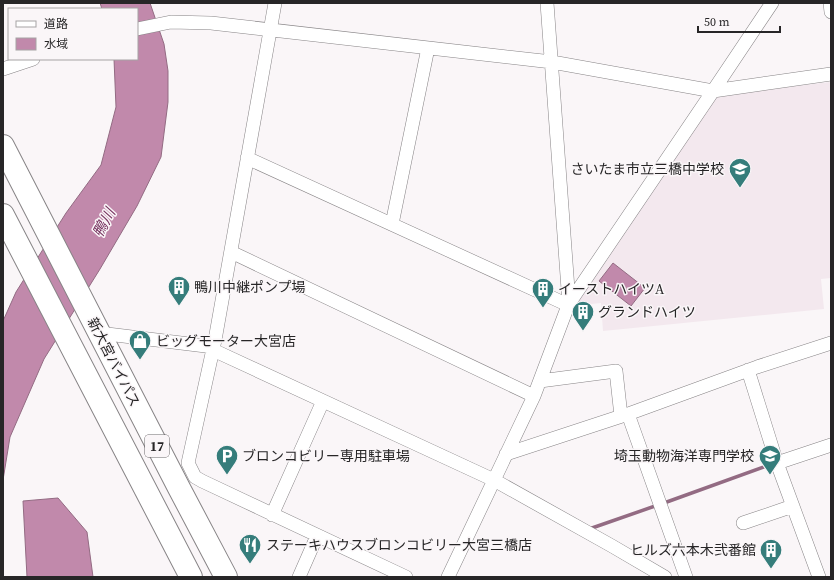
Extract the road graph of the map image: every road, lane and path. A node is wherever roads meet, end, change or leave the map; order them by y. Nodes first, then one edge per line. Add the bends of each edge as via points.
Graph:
1 (275, 3) edge
2 (547, 3) edge
3 (772, 3) edge
4 (830, 3) edge
5 (831, 12) edge
6 (138, 30) edge
7 (270, 30) junction
8 (428, 48) junction
9 (30, 60) edge
10 (552, 62) junction
11 (3, 69) edge
12 (831, 74) edge
13 (713, 91) junction
14 (3, 146) edge
15 (247, 158) junction
16 (3, 215) edge
17 (392, 224) junction
18 (231, 252) junction
19 (568, 305) junction
20 (94, 324) junction
21 (831, 343) edge
22 (213, 349) junction
23 (748, 370) junction
24 (540, 381) junction
25 (534, 396) junction
26 (323, 401) junction
27 (625, 415) junction
28 (831, 445) edge
29 (506, 454) junction
30 (777, 463) junction
31 (494, 480) junction
32 (793, 506) junction
33 (272, 515) junction
34 (743, 523) dead end
35 (318, 536) junction
36 (191, 577) edge
37 (226, 577) edge
38 (299, 577) edge
39 (406, 577) edge
40 (448, 577) edge
41 (665, 577) edge
42 (686, 577) edge
43 (819, 577) edge

1 - 7 street
2 - 10 street
3 - 13 street
4 - 5 street
6 - 7 street via 171,22 211,23
7 - 8 street
7 - 15 street
8 - 10 street
8 - 17 street
9 - 11 street
10 - 13 street
10 - 19 street
12 - 13 street
13 - 19 street
14 - 20 highway, 新大宮バイパス / 17
15 - 17 street
15 - 18 street
16 - 36 highway, 17
17 - 19 street
18 - 22 street
18 - 25 street
19 - 24 street
20 - 22 street
20 - 37 highway, 新大宮バイパス / 17
21 - 23 street
22 - 26 street
22 - 33 street via 188,462 195,477
23 - 27 street
23 - 30 street
24 - 25 street
24 - 27 street via 616,371
25 - 29 street
26 - 31 street
26 - 33 street
27 - 29 street
27 - 42 street
28 - 30 street
29 - 31 street
30 - 32 street
31 - 40 street
31 - 41 street
32 - 34 street
32 - 43 street
33 - 35 street
35 - 38 street
35 - 39 street

